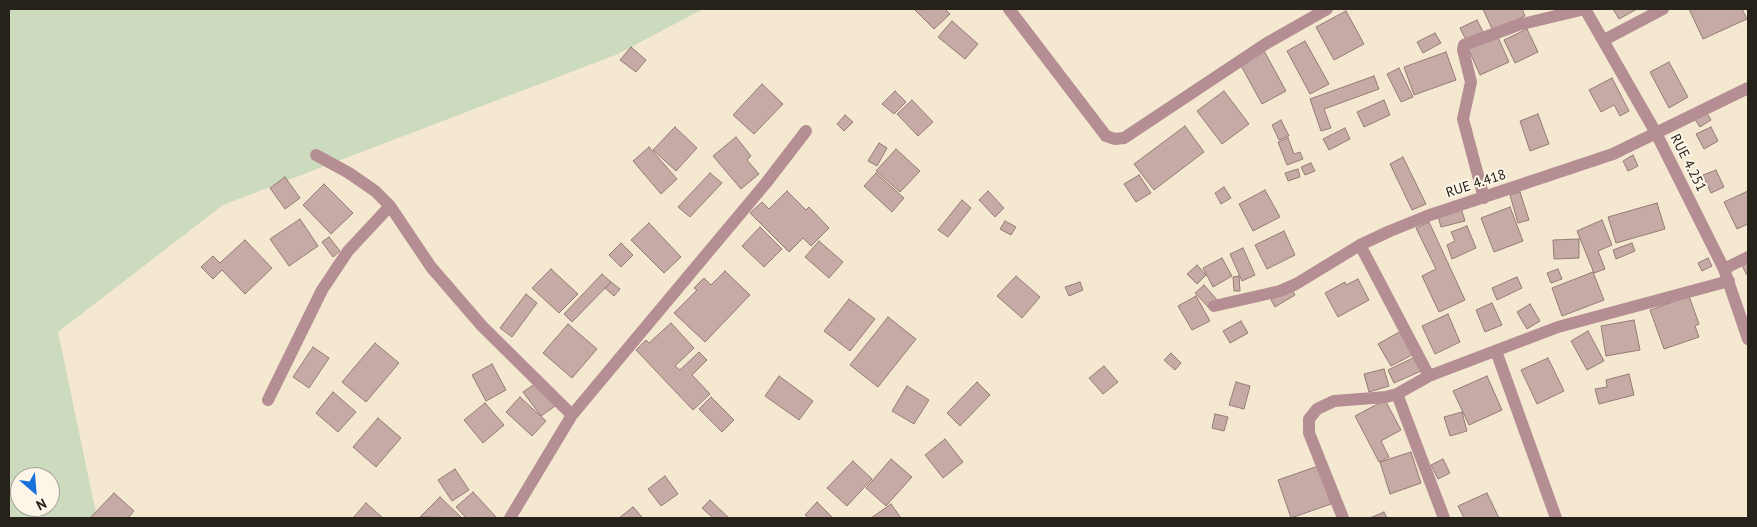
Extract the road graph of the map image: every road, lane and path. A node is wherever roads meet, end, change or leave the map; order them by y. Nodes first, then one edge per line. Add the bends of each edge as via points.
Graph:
1 (1010, 9) edge
2 (1327, 9) edge
3 (1585, 9) edge
4 (1663, 9) edge
5 (1604, 40) junction
6 (1748, 88) edge
7 (806, 131) dead end
8 (1656, 133) junction
9 (316, 155) dead end
10 (1484, 198) junction
11 (390, 206) junction
12 (1360, 245) junction
13 (1748, 257) edge
14 (1724, 269) junction
15 (1729, 282) junction
16 (1214, 306) dead end
17 (1748, 339) edge
18 (1496, 351) junction
19 (1429, 376) junction
20 (1397, 394) junction
21 (268, 400) dead end
22 (572, 416) junction
23 (510, 518) edge
24 (1343, 518) edge
25 (1444, 518) edge
26 (1556, 518) edge

1 - 2 street via 1106,136 1115,140 1124,138 1267,43
3 - 5 street, RUE 4.251
3 - 10 street via 1518,25 1464,45 1472,82 1463,119
4 - 5 street
5 - 8 street, RUE 4.251
6 - 8 street, RUE 4.418
7 - 22 street
8 - 10 street, RUE 4.418 via 1613,154
8 - 14 street, RUE 4.251
9 - 11 street via 376,191
10 - 12 street, RUE 4.418 via 1427,216
11 - 21 street via 348,251 322,290
11 - 22 street via 431,267 482,326
12 - 16 street, RUE 4.418 via 1280,291
12 - 19 street
13 - 14 street
14 - 15 street, RUE 4.251
15 - 17 street, RUE 4.251
15 - 18 street via 1558,327
18 - 19 street
18 - 26 street
19 - 20 street
20 - 24 street via 1334,401 1318,409 1309,419 1309,433
20 - 25 street
22 - 23 street

